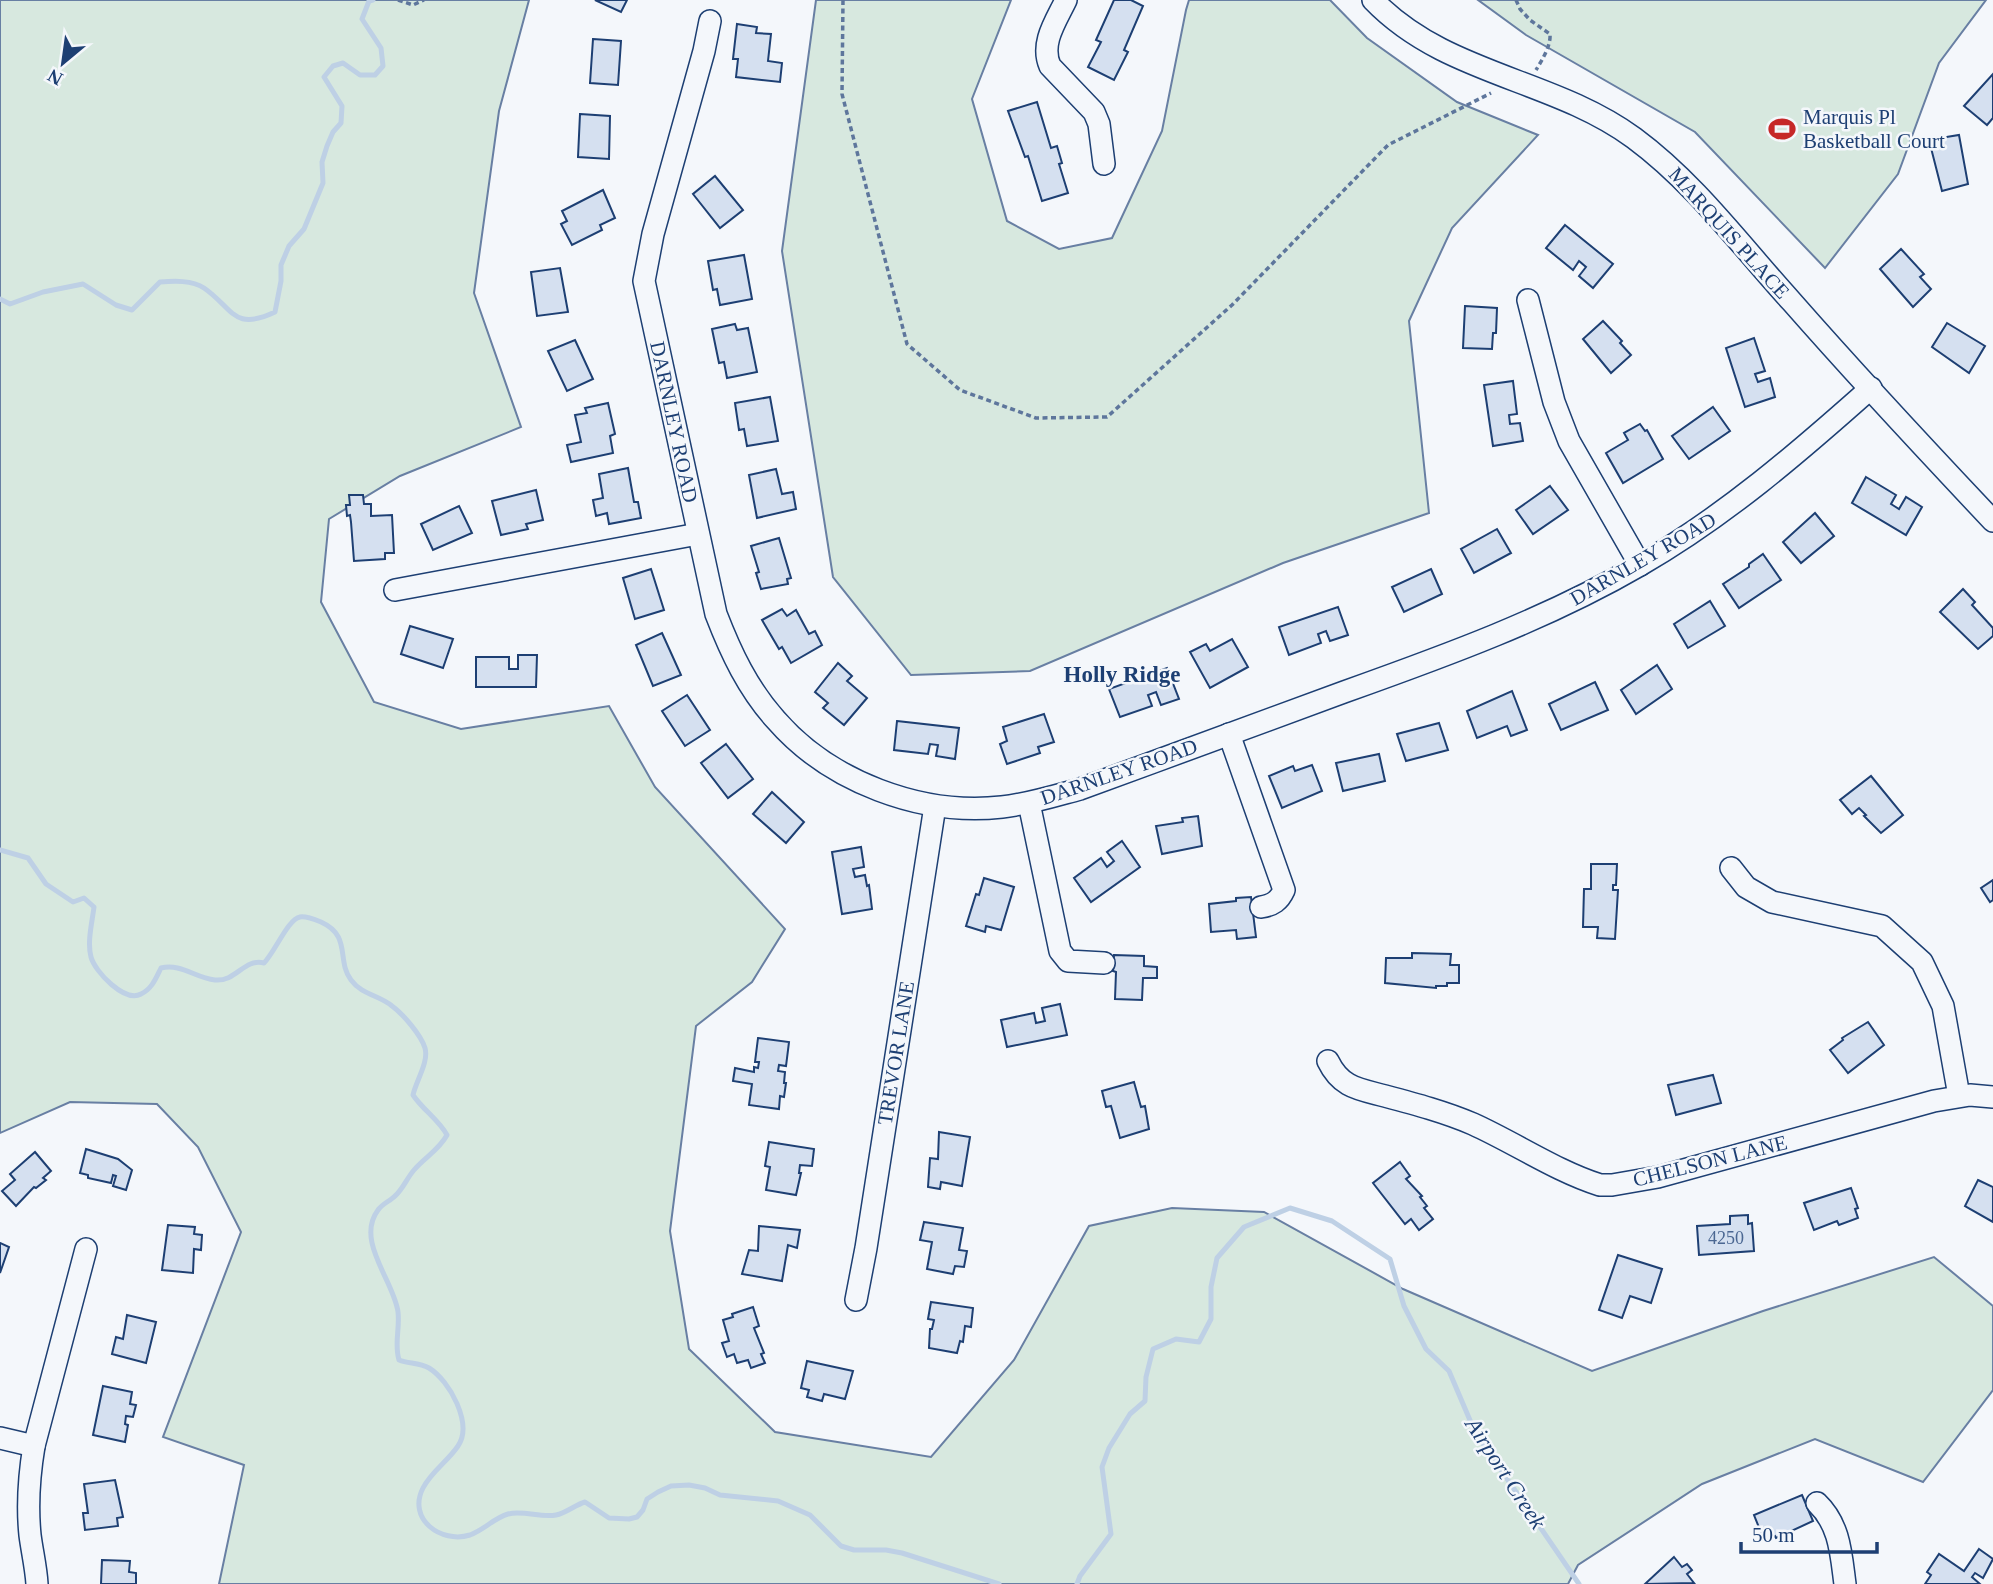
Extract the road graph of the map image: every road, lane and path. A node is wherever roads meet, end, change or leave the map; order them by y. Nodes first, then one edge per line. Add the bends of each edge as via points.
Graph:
1 (398, 0) edge
2 (424, 0) edge
3 (843, 0) edge
4 (1066, 0) edge
5 (1373, 0) edge
6 (1516, 0) edge
7 (710, 21) dead end
8 (1527, 84) junction
9 (1104, 164) dead end
10 (1528, 300) dead end
11 (1871, 388) junction
12 (1993, 521) edge
13 (698, 534) junction
14 (1640, 565) junction
15 (395, 590) dead end
16 (1228, 734) junction
17 (1030, 803) junction
18 (935, 806) junction
19 (1731, 868) dead end
20 (1261, 907) dead end
21 (1104, 963) dead end
22 (1328, 1061) dead end
23 (1958, 1096) junction
24 (1993, 1097) edge
25 (86, 1249) dead end
26 (856, 1300) dead end
27 (0, 1438) edge
28 (34, 1446) junction
29 (1817, 1503) dead end
30 (37, 1584) edge
31 (1845, 1584) edge

1 - 2 path via 413,5
3 - 8 path via 842,94 907,344 960,390 1036,418 1107,418 1232,305 1388,145 1490,93
4 - 9 street via 1048,39 1047,58 1094,112
5 - 8 street, MARQUIS PLACE via 1443,52
6 - 8 path via 1551,38
7 - 13 street, DARNLEY ROAD via 644,281
8 - 11 street, MARQUIS PLACE via 1604,119 1665,163
10 - 14 street via 1554,402 1569,441
11 - 12 street, MARQUIS PLACE
11 - 14 street, DARNLEY ROAD via 1739,500
13 - 15 street
13 - 18 street, DARNLEY ROAD via 716,614 729,646 752,690 775,720 800,744 845,774 879,790
14 - 16 street, DARNLEY ROAD via 1538,617
16 - 17 street, DARNLEY ROAD
16 - 20 street via 1283,890 1272,905
17 - 18 street, DARNLEY ROAD via 968,809
17 - 21 street via 1060,951 1068,961
18 - 26 street, TREVOR LANE
19 - 23 street via 1746,887 1772,902 1882,926 1922,962 1943,1006
22 - 23 street, CHELSON LANE via 1349,1086 1472,1124 1600,1185 1658,1177
23 - 24 street, CHELSON LANE
25 - 28 street
27 - 28 street
28 - 30 street via 29,1497
29 - 31 street via 1839,1539

